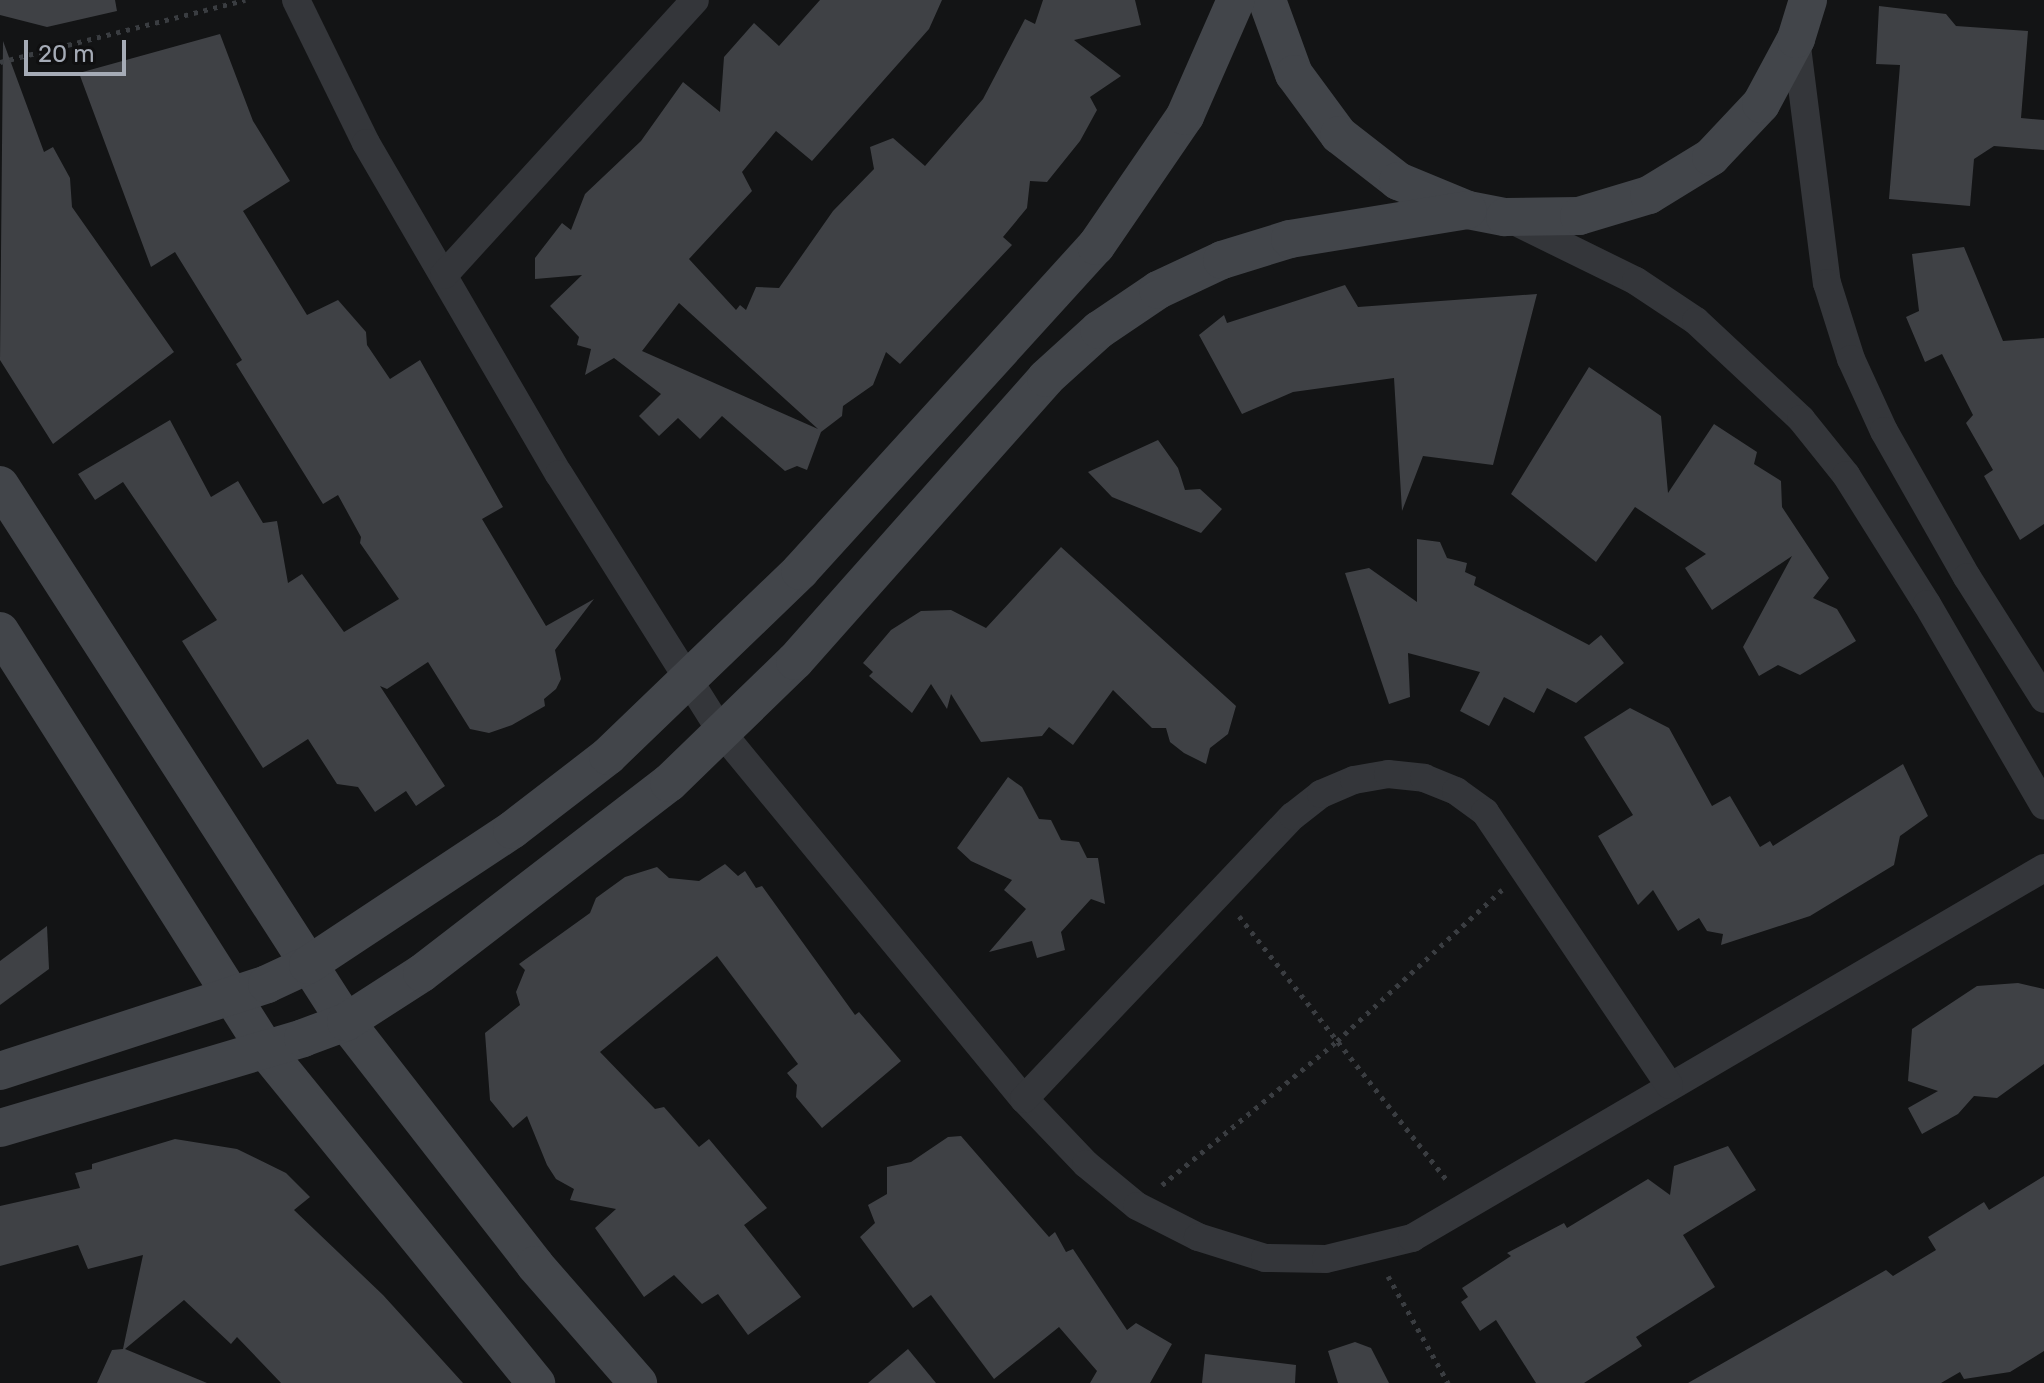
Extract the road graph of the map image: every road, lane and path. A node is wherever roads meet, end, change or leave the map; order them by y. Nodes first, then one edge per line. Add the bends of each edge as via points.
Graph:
1 (245, 0) edge
2 (296, 0) edge
3 (695, 0) edge
4 (1236, 0) edge
5 (1267, 0) edge
6 (1808, 0) edge
7 (1796, 39) junction
8 (0, 62) edge
9 (1468, 210) junction
10 (1505, 217) junction
11 (444, 275) junction
12 (0, 485) edge
13 (0, 631) edge
14 (687, 682) junction
15 (2044, 699) edge
16 (722, 733) junction
17 (2044, 806) edge
18 (1527, 868) junction
19 (2044, 868) edge
20 (1221, 894) junction
21 (308, 965) junction
22 (231, 996) junction
23 (346, 1022) junction
24 (1337, 1041) junction
25 (267, 1052) junction
26 (0, 1071) edge
27 (1669, 1085) junction
28 (1024, 1099) junction
29 (0, 1128) edge
30 (1137, 1206) junction
31 (1469, 1209) junction
32 (1374, 1251) junction
33 (536, 1383) edge
34 (638, 1383) edge
35 (1448, 1383) edge

1 - 8 path
2 - 11 street via 366,143
3 - 11 street
4 - 14 street via 1185,116 1096,246 800,571
5 - 9 street via 1294,74 1339,135 1398,181
6 - 7 street
7 - 10 street via 1761,104 1711,157 1649,195 1579,216
7 - 15 street via 1827,283 1851,359 1884,431
9 - 10 street
9 - 16 street via 1290,239 1222,260 1158,290 1099,330 1046,378 795,661
10 - 17 street via 1636,281 1696,321 1801,419 1846,475
11 - 14 street
12 - 21 street
13 - 22 street
14 - 16 street
14 - 21 street via 608,756 512,830
16 - 23 street via 669,783 523,898
16 - 28 street
18 - 20 street via 1485,812 1456,791 1424,778 1388,774 1321,794
18 - 24 path
18 - 27 street
19 - 27 street
20 - 24 path
20 - 28 street
21 - 22 street
21 - 23 street
22 - 25 street
22 - 26 street
23 - 25 street
23 - 34 street via 535,1265
24 - 30 path
24 - 31 path
25 - 29 street
25 - 33 street
27 - 31 street
28 - 30 street via 1086,1164
30 - 32 street via 1198,1237 1265,1258 1326,1259
31 - 32 street
32 - 35 path

